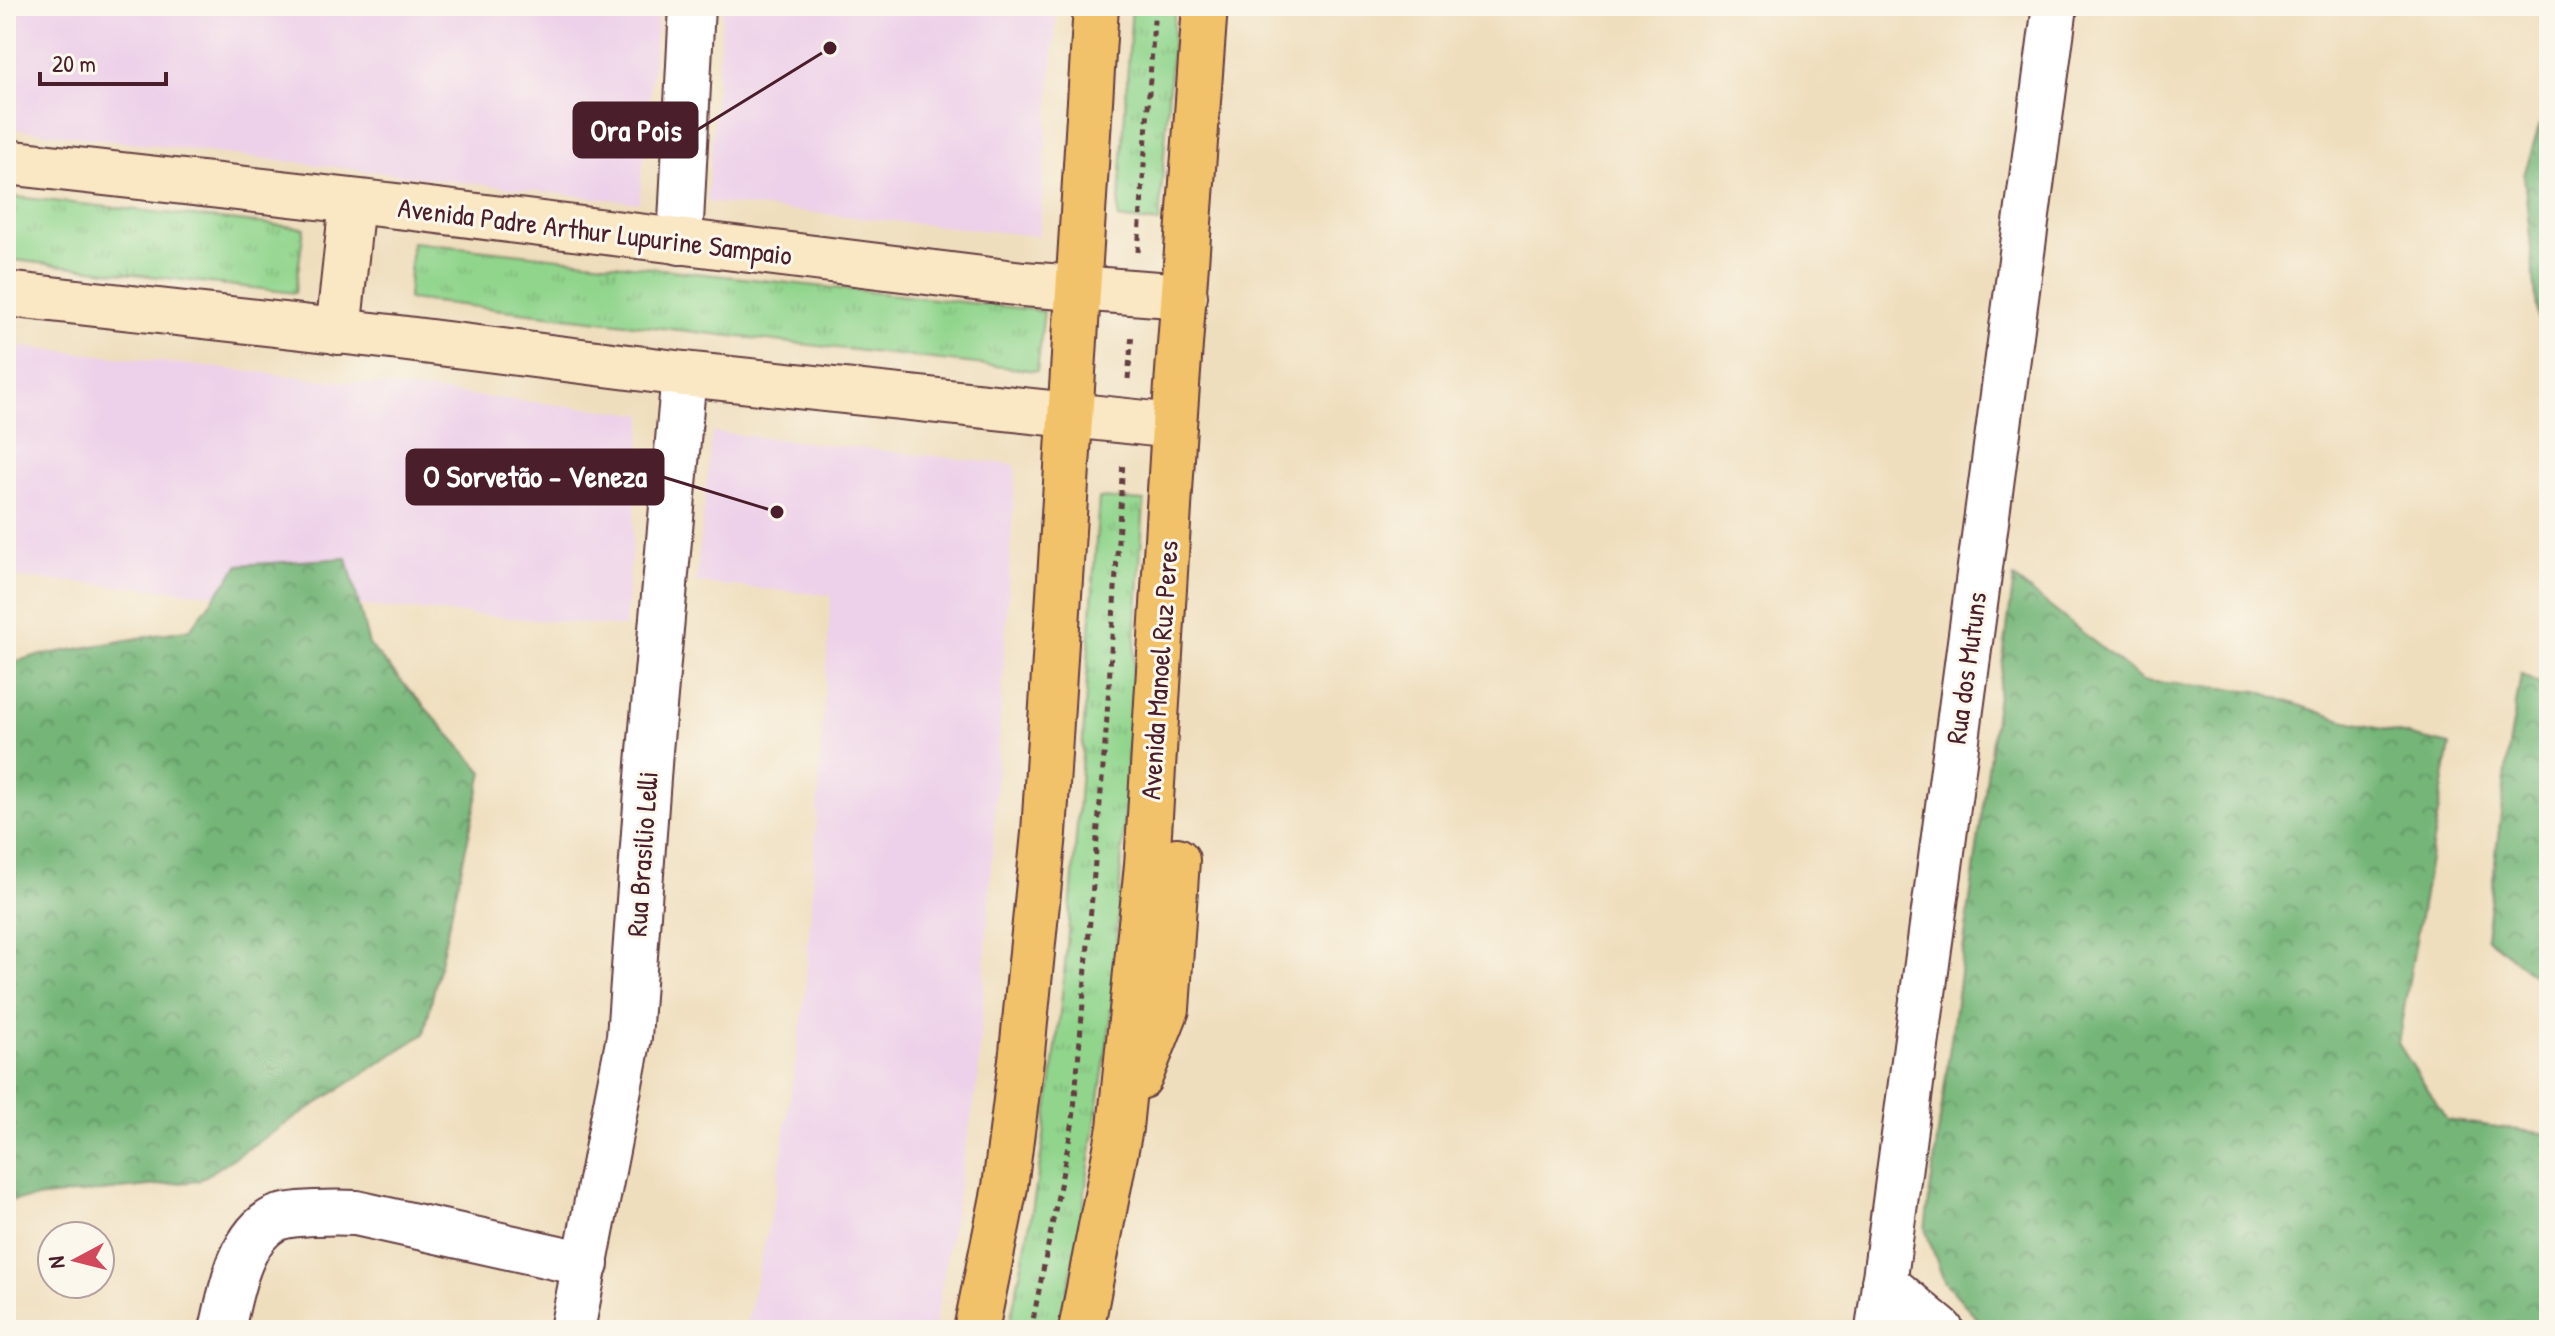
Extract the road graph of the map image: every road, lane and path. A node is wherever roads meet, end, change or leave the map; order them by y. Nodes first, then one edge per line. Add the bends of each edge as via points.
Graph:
1 (692, 6) edge
2 (1096, 6) edge
3 (1155, 6) edge
4 (2055, 6) edge
5 (1204, 19) edge
6 (6, 162) edge
7 (352, 202) junction
8 (680, 242) junction
9 (1080, 290) junction
10 (1135, 293) junction
11 (6, 294) edge
12 (1185, 296) junction
13 (338, 332) junction
14 (684, 374) junction
15 (1070, 414) junction
16 (1125, 420) junction
17 (1174, 426) junction
18 (1120, 1128) junction
19 (586, 1264) junction
20 (1884, 1282) junction
21 (222, 1330) edge
22 (572, 1330) edge
23 (976, 1330) edge
24 (1031, 1330) edge
25 (1081, 1330) edge
26 (1878, 1330) edge
27 (1941, 1330) edge

1 - 8 street
2 - 9 main road
3 - 10 path
4 - 20 street, Rua dos Mutuns
5 - 12 main road, Avenida Manoel Ruz Peres
5 - 18 main road via 1226,87 1167,1009
6 - 7 main road, Avenida Padre Arthur Lupurine Sampaio
7 - 8 main road, Avenida Padre Arthur Lupurine Sampaio
7 - 13 main road
8 - 9 main road, Avenida Padre Arthur Lupurine Sampaio
9 - 10 main road, Avenida Padre Arthur Lupurine Sampaio
9 - 15 main road
10 - 12 main road, Avenida Padre Arthur Lupurine Sampaio
10 - 16 path
11 - 13 main road
12 - 17 main road, Avenida Manoel Ruz Peres
13 - 14 main road
14 - 15 main road
14 - 19 street, Rua Brasilio Lelli via 629,1037
15 - 16 main road
15 - 23 main road via 1044,833 1022,1052 1005,1187
16 - 17 main road
16 - 24 path via 1106,732 1073,1121
17 - 18 main road, Avenida Manoel Ruz Peres via 1147,865
18 - 25 main road, Avenida Manoel Ruz Peres
19 - 21 street via 356,1213 276,1219 242,1259
19 - 22 street, Rua Brasilio Lelli
20 - 26 street, Rua dos Mutuns
20 - 27 street

